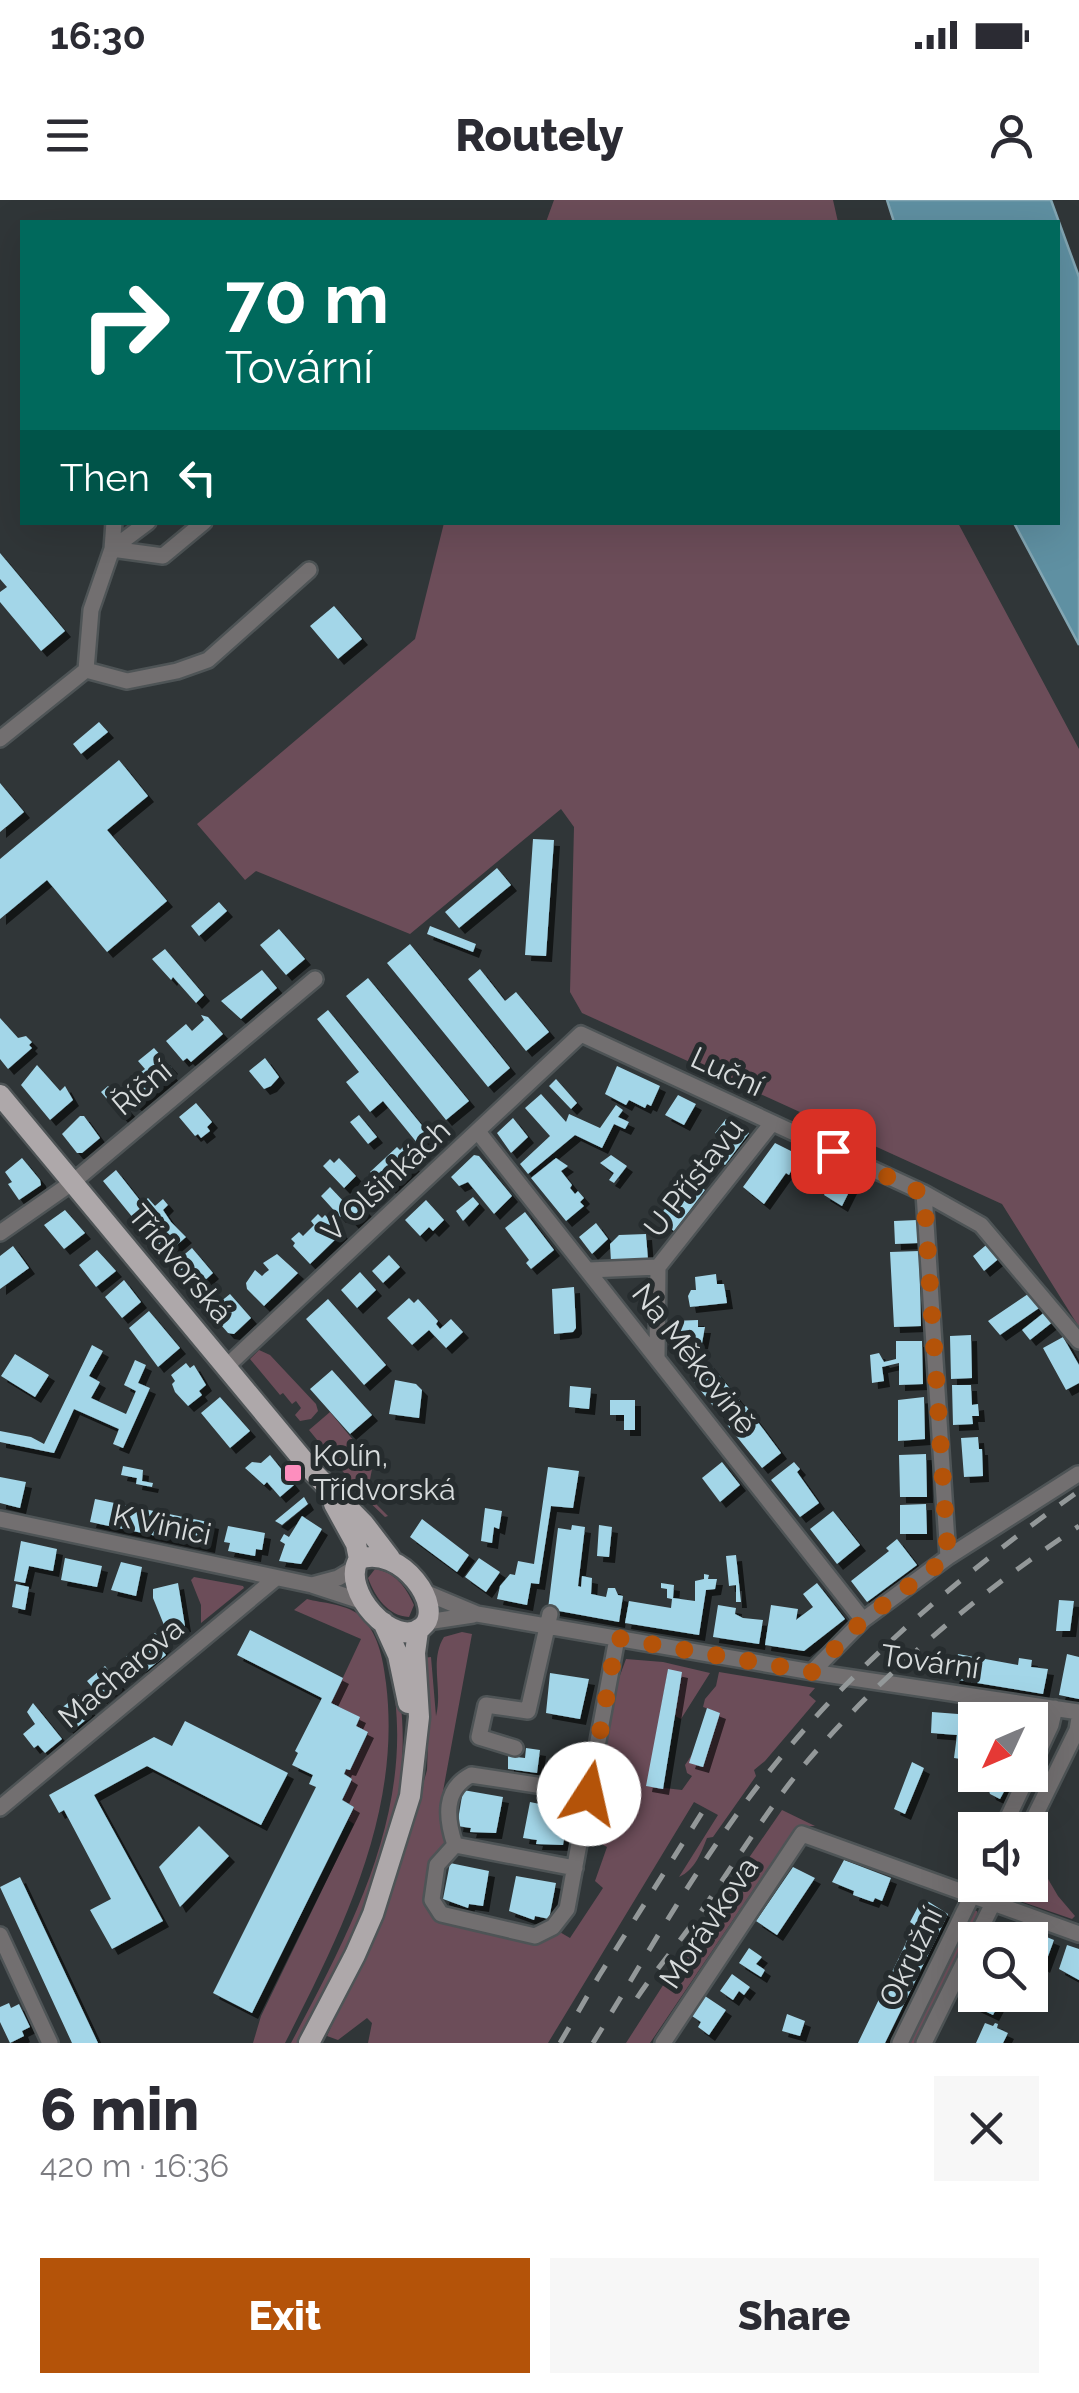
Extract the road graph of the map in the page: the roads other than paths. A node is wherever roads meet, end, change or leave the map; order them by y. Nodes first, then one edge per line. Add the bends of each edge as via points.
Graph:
1 (114, 525) edge
2 (144, 525) edge
3 (200, 525) edge
4 (112, 549) junction
5 (310, 570) dead end
6 (86, 670) junction
7 (0, 739) edge
8 (315, 979) dead end
9 (581, 1034) joint
10 (0, 1095) edge
11 (772, 1123) junction
12 (479, 1133) junction
13 (72, 1182) junction
14 (924, 1194) junction
15 (0, 1233) edge
16 (658, 1268) junction
17 (589, 1270) junction
18 (1079, 1341) edge
19 (657, 1356) junction
20 (227, 1366) junction
21 (314, 1472) junction
22 (1078, 1474) edge
23 (0, 1519) edge
24 (948, 1557) junction
25 (390, 1558) junction
26 (356, 1564) junction
27 (276, 1578) junction
28 (312, 1585) junction
29 (422, 1591) junction
30 (364, 1602) junction
31 (477, 1614) junction
32 (549, 1620) junction
33 (863, 1620) junction
34 (383, 1622) junction
35 (422, 1626) junction
36 (617, 1638) junction
37 (812, 1672) junction
38 (1055, 1708) junction
39 (1079, 1715) edge
40 (1048, 1725) edge
41 (416, 1730) junction
42 (515, 1748) dead end
43 (589, 1794) junction
44 (0, 1808) edge
45 (1037, 1812) edge
46 (455, 1845) junction
47 (575, 1868) junction
48 (958, 1884) edge
49 (969, 1902) edge
50 (993, 1903) joint
51 (1079, 1934) edge
52 (0, 1935) edge
53 (312, 2042) edge
54 (50, 2043) edge
55 (663, 2043) edge
56 (900, 2043) edge
57 (924, 2043) edge

1 - 4 street
2 - 4 street
3 - 4 street via 163,556
4 - 6 street via 91,610
5 - 6 street via 208,660 127,681
6 - 7 street
8 - 13 street, Říční
9 - 11 street, Luční
9 - 12 street, V Olšinkách
10 - 13 main road, Třídvorská
11 - 14 street, Luční
11 - 16 street, U Přístavu
12 - 17 street, Na Měkovině
12 - 20 street, V Olšinkách
13 - 15 street, Říční
13 - 20 main road, Třídvorská
14 - 18 street, Luční via 981,1225
14 - 24 street
16 - 17 street, U Přístavu
16 - 19 street, U Přístavu
17 - 19 street, Na Měkovině
19 - 33 street, Na Měkovině
20 - 21 main road, Třídvorská
21 - 25 main road, Třídvorská
21 - 26 main road, Třídvorská via 350,1534
22 - 24 street
23 - 27 street, K Vinici
24 - 33 street
25 - 26 main road via 373,1555
25 - 29 main road
26 - 28 street
26 - 30 main road via 355,1585
27 - 28 street, K Vinici
27 - 44 street, Macharova
28 - 30 street, K Vinici
29 - 31 street, Tovární
29 - 35 main road via 428,1606
30 - 34 main road
31 - 32 street, Tovární
31 - 35 street, Tovární
32 - 36 street, Tovární
32 - 42 street via 528,1711 486,1705 479,1738
33 - 37 street
34 - 35 main road via 395,1629
34 - 41 main road
35 - 41 main road via 415,1653
36 - 37 street, Tovární
36 - 43 street
37 - 38 street, Tovární
38 - 39 street, Tovární
38 - 40 street
39 - 45 street
41 - 53 main road via 410,1796 384,1882
43 - 46 street via 471,1775 448,1800
43 - 47 street
46 - 47 street
46 - 47 street via 437,1865 435,1908 448,1918 535,1936 567,1909
48 - 55 street, Morávkova via 802,1834
49 - 56 street, Okružní
50 - 51 street
50 - 57 street, Okružní
52 - 54 street

